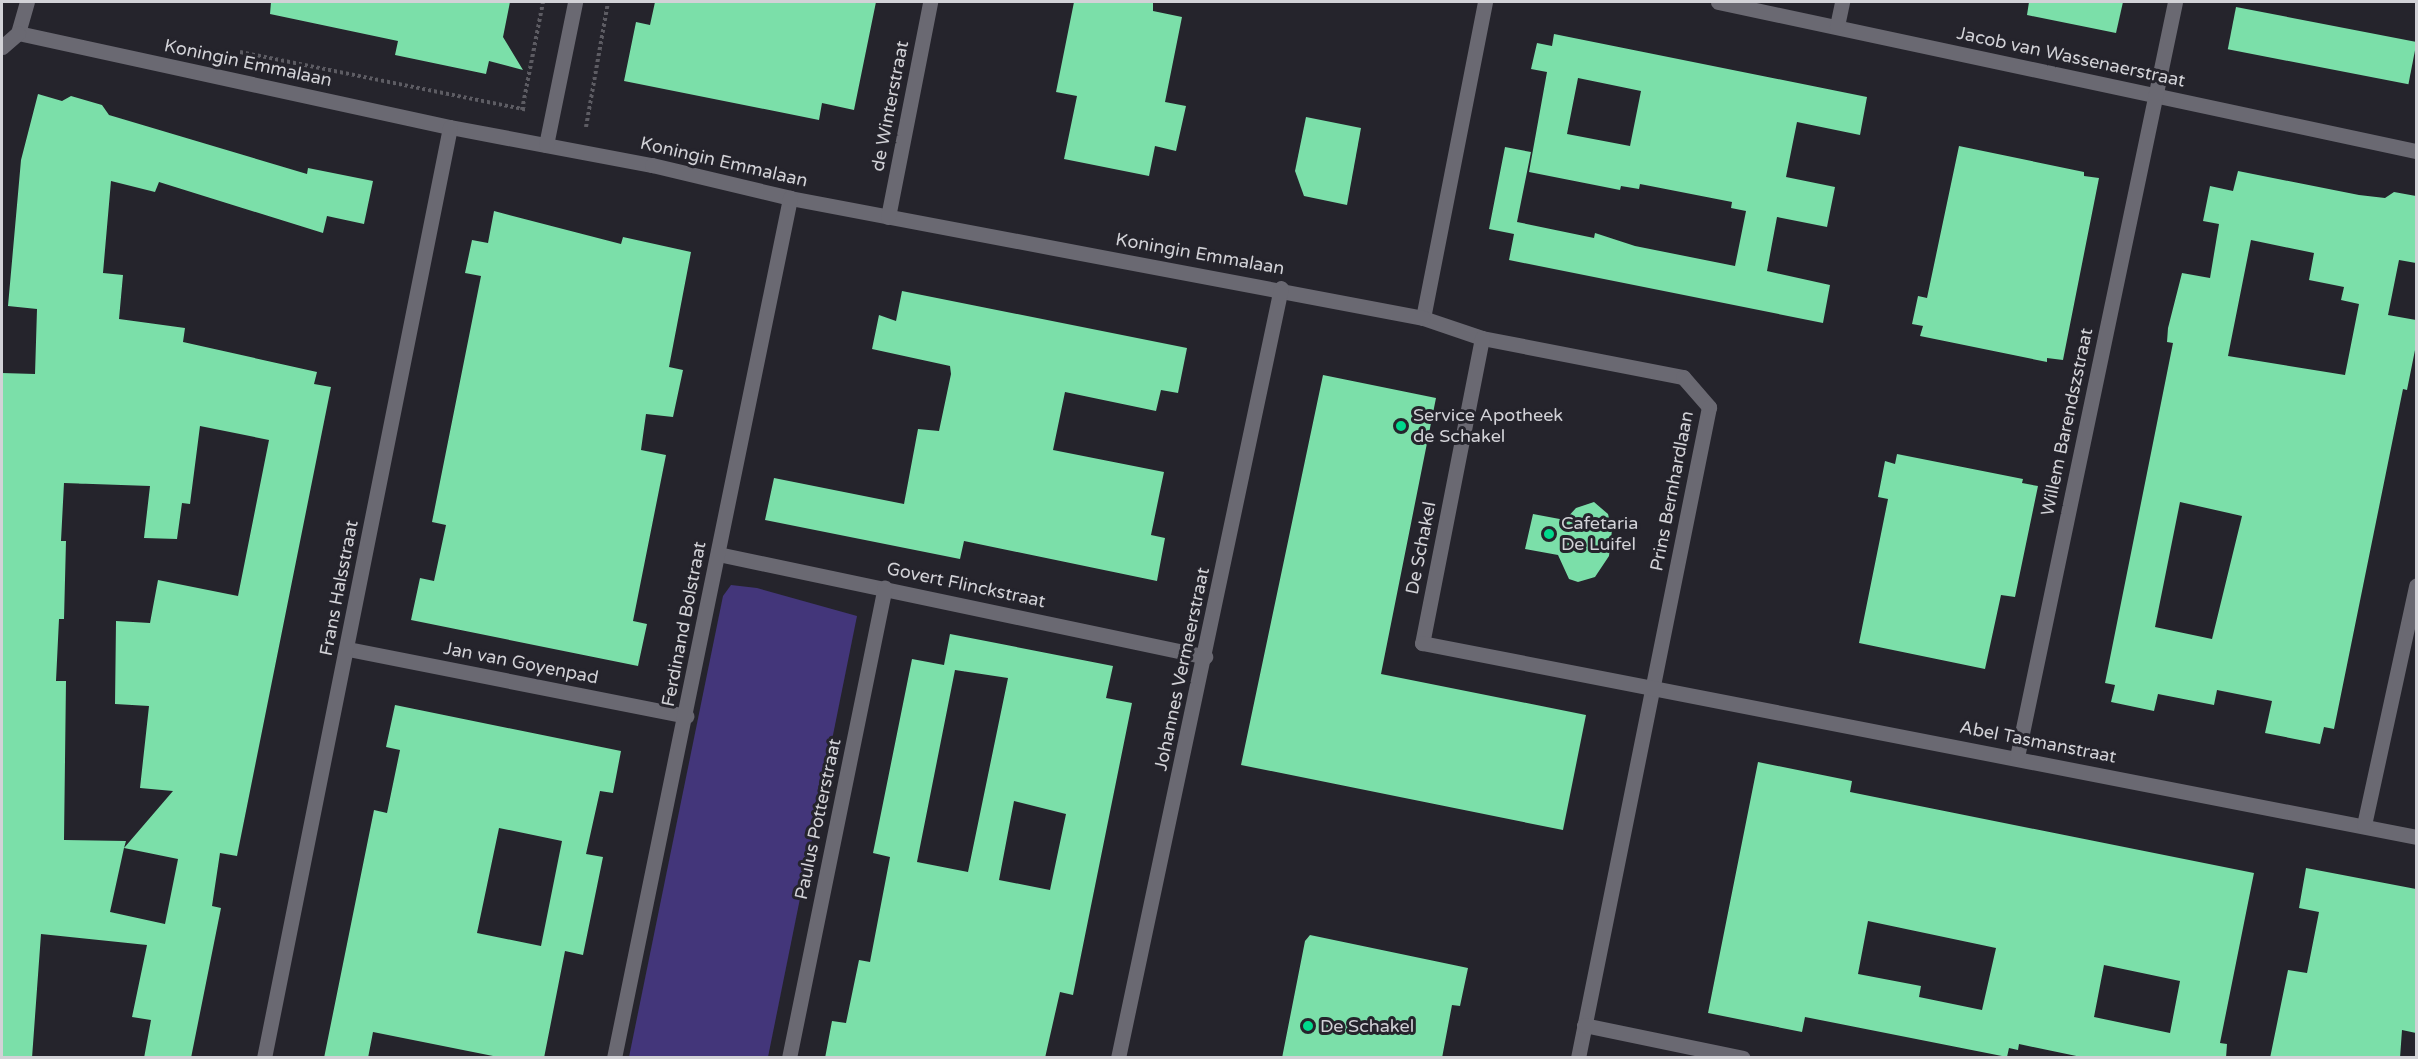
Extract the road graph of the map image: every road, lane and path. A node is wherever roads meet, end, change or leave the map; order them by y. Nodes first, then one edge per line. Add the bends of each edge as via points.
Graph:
1 (27, 2) edge
2 (543, 2) edge
3 (575, 2) edge
4 (608, 2) edge
5 (930, 2) edge
6 (1485, 2) edge
7 (1718, 2) edge
8 (1842, 2) edge
9 (2175, 2) edge
10 (1837, 26) junction
11 (18, 33) junction
12 (2, 47) edge
13 (235, 51) dead end
14 (2156, 95) junction
15 (586, 126) dead end
16 (450, 127) junction
17 (546, 145) junction
18 (2416, 151) edge
19 (790, 198) junction
20 (888, 217) junction
21 (1281, 288) junction
22 (1423, 318) junction
23 (1482, 338) junction
24 (718, 554) junction
25 (2416, 586) edge
26 (885, 588) junction
27 (348, 649) junction
28 (1206, 657) junction
29 (1651, 688) junction
30 (686, 716) junction
31 (2017, 757) junction
32 (2364, 825) junction
33 (2416, 837) edge
34 (1584, 1025) junction
35 (264, 1058) edge
36 (614, 1058) edge
37 (789, 1058) edge
38 (1118, 1058) edge
39 (1578, 1058) edge
40 (1743, 1058) edge

1 - 11 street
2 - 13 path, Koningin Emmalaan via 523,109
3 - 17 street
4 - 15 path
5 - 20 street, de Winterstraat
6 - 22 street
7 - 10 street, Jacob van Wassenaerstraat
8 - 10 street
9 - 14 street, Willem Barendszstraat
10 - 14 street, Jacob van Wassenaerstraat
11 - 12 street
11 - 16 street, Koningin Emmalaan
14 - 18 street, Jacob van Wassenaerstraat
14 - 31 street, Willem Barendszstraat
16 - 17 street, Koningin Emmalaan
16 - 27 street, Frans Halsstraat
17 - 19 street, Koningin Emmalaan
19 - 20 street, Koningin Emmalaan
19 - 24 street, Ferdinand Bolstraat
20 - 21 street, Koningin Emmalaan
21 - 22 street, Koningin Emmalaan
21 - 28 street, Johannes Vermeerstraat
22 - 23 street, Prins Bernhardlaan
23 - 29 street, Prins Bernhardlaan via 1683,377 1708,407
23 - 29 street, De Schakel via 1422,643
24 - 26 street, Govert Flinckstraat
24 - 30 street, Ferdinand Bolstraat
25 - 32 street
26 - 28 street, Govert Flinckstraat
26 - 37 street, Paulus Potterstraat
27 - 30 street, Jan van Goyenpad
27 - 35 street, Frans Halsstraat
28 - 38 street, Johannes Vermeerstraat
29 - 31 street, Abel Tasmanstraat
29 - 34 street, Prins Bernhardlaan
30 - 36 street, Ferdinand Bolstraat
31 - 32 street, Abel Tasmanstraat
32 - 33 street, Abel Tasmanstraat
34 - 39 street, Prins Bernhardlaan
34 - 40 street

